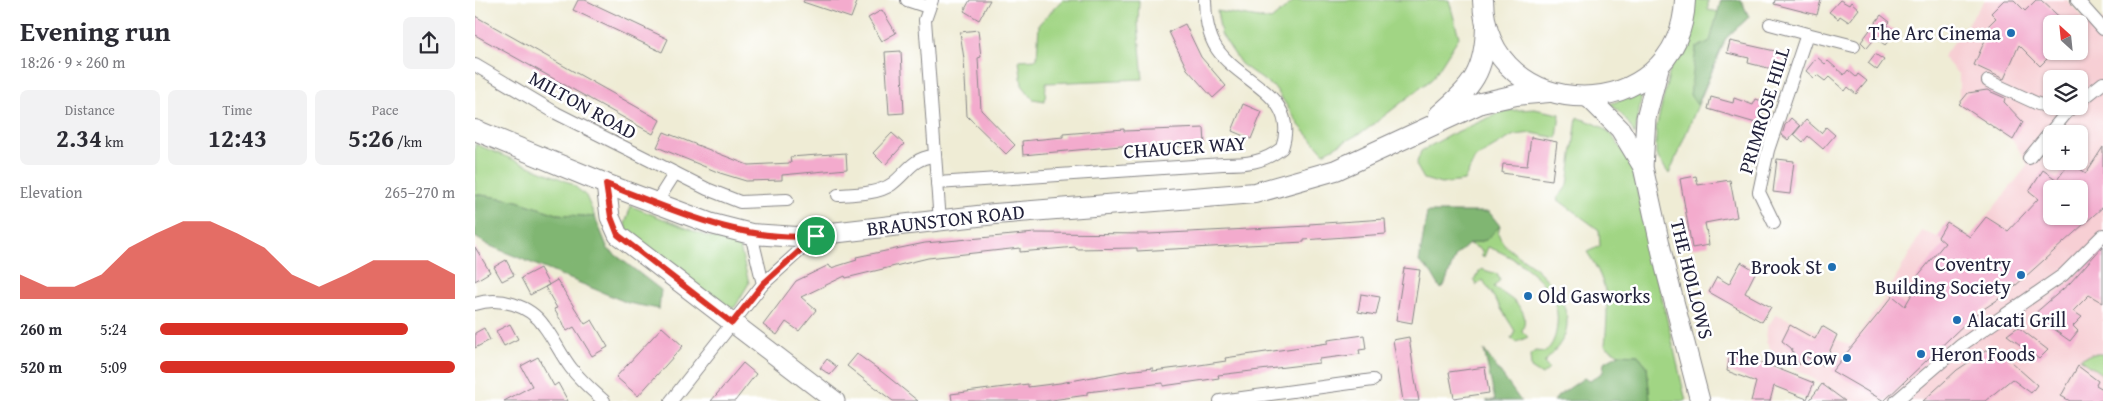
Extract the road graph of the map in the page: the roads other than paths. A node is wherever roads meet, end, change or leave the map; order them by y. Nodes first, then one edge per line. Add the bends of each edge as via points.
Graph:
1 (907, 0) edge
2 (1205, 0) edge
3 (1483, 0) edge
4 (1685, 0) edge
5 (2077, 0) edge
6 (930, 4) edge
7 (1486, 24) junction
8 (1770, 24) dead end
9 (2103, 29) edge
10 (1807, 34) junction
11 (1854, 46) dead end
12 (1660, 64) junction
13 (475, 65) edge
14 (1989, 81) dead end
15 (2103, 84) edge
16 (1549, 92) junction
17 (2088, 95) edge
18 (1589, 98) junction
19 (2043, 105) edge
20 (2064, 115) edge
21 (1424, 128) junction
22 (475, 130) edge
23 (933, 156) junction
24 (2029, 158) dead end
25 (1643, 167) junction
26 (675, 174) junction
27 (937, 183) junction
28 (606, 184) junction
29 (838, 195) dead end
30 (787, 200) dead end
31 (656, 203) junction
32 (940, 222) junction
33 (1774, 223) dead end
34 (751, 234) junction
35 (2103, 235) edge
36 (816, 236) junction
37 (763, 284) junction
38 (475, 304) edge
39 (732, 323) junction
40 (1373, 380) dead end
41 (604, 401) edge
42 (671, 401) edge
43 (835, 401) edge
44 (1220, 401) edge
45 (1700, 401) edge
46 (1896, 401) edge

1 - 6 street
2 - 27 street, CHAUCER WAY via 1216,48 1279,106 1286,121 1282,148 1271,157 1250,164
3 - 7 main road
4 - 12 main road via 1685,13 1677,38
5 - 9 street
6 - 23 street via 925,20
7 - 16 main road via 1509,66 1529,82
7 - 21 main road, BRAUNSTON ROAD via 1480,66 1467,90
8 - 10 street, PRIMROSE HILL
10 - 11 street, PRIMROSE HILL
10 - 33 street, PRIMROSE HILL via 1768,150 1759,192
12 - 18 main road via 1639,82 1615,93
12 - 25 main road via 1646,118
13 - 26 street, MILTON ROAD via 556,113
14 - 19 street
15 - 17 street
16 - 18 main road
16 - 21 main road, BRAUNSTON ROAD via 1481,103
18 - 25 main road via 1620,129
20 - 24 street
21 - 32 main road, BRAUNSTON ROAD via 1336,170 1255,193 995,214
22 - 28 main road, BRAUNSTON ROAD
23 - 27 street
23 - 29 street via 918,159 886,188
25 - 45 main road, THE HOLLOWS
26 - 30 street, MILTON ROAD via 739,202
26 - 31 street
27 - 32 street
28 - 31 main road, BRAUNSTON ROAD
28 - 39 main road via 611,217 618,235
31 - 34 main road, BRAUNSTON ROAD via 712,224
32 - 36 main road, BRAUNSTON ROAD
34 - 36 main road, BRAUNSTON ROAD
34 - 37 street
35 - 46 street via 2063,275 1960,346
36 - 37 street
37 - 39 street
38 - 41 street via 507,302 534,315 572,369
39 - 42 street
39 - 43 main road
40 - 44 street

